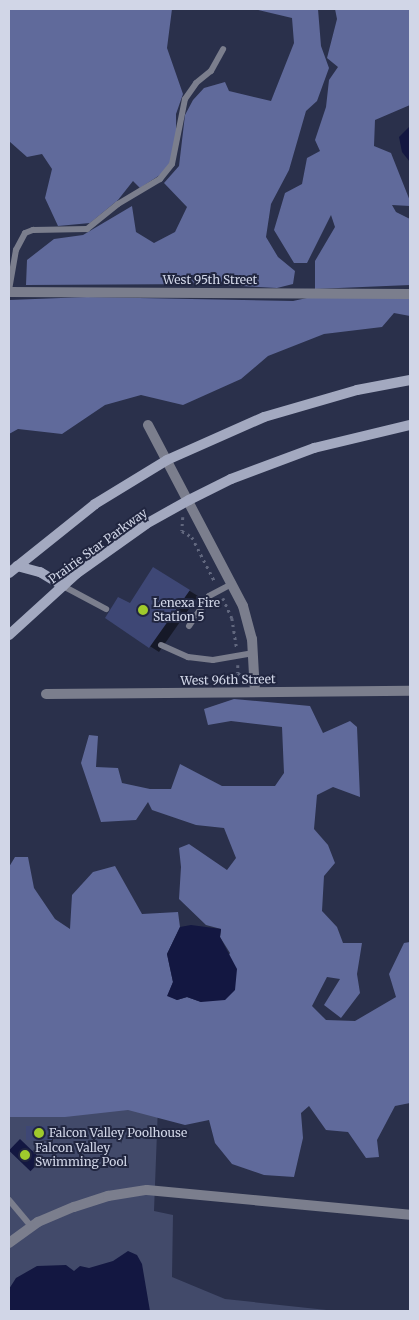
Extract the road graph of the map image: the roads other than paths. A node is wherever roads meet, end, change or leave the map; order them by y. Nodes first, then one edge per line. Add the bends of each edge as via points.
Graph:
1 (224, 49) dead end
2 (9, 291) edge
3 (410, 294) edge
4 (410, 380) edge
5 (148, 425) dead end
6 (410, 425) edge
7 (167, 460) junction
8 (189, 500) junction
9 (17, 566) junction
10 (9, 573) edge
11 (232, 583) junction
12 (63, 586) junction
13 (106, 609) dead end
14 (189, 626) dead end
15 (9, 635) edge
16 (160, 645) dead end
17 (253, 653) junction
18 (410, 691) edge
19 (255, 692) junction
20 (46, 694) dead end
21 (9, 1200) edge
22 (410, 1215) edge
23 (31, 1226) junction
24 (9, 1243) edge

1 - 2 lane via 211,71 196,83 185,99 172,164 160,179 118,204 87,229 25,233 16,250
2 - 3 street, West 95th Street
4 - 7 main road via 357,390 264,417
5 - 7 street
6 - 8 main road, Prairie Star Parkway via 306,451 232,479
7 - 8 street
7 - 9 main road via 95,504
8 - 11 street
8 - 12 main road, Prairie Star Parkway via 146,524
9 - 10 main road
9 - 12 main road via 40,572
11 - 14 lane via 210,596
11 - 17 street via 248,621
12 - 13 lane
12 - 15 main road, Prairie Star Parkway
16 - 17 lane via 188,657 213,660
17 - 19 street
18 - 19 street, West 96th Street
19 - 20 street, West 96th Street
21 - 23 lane
22 - 23 street via 147,1190 108,1196
23 - 24 street

